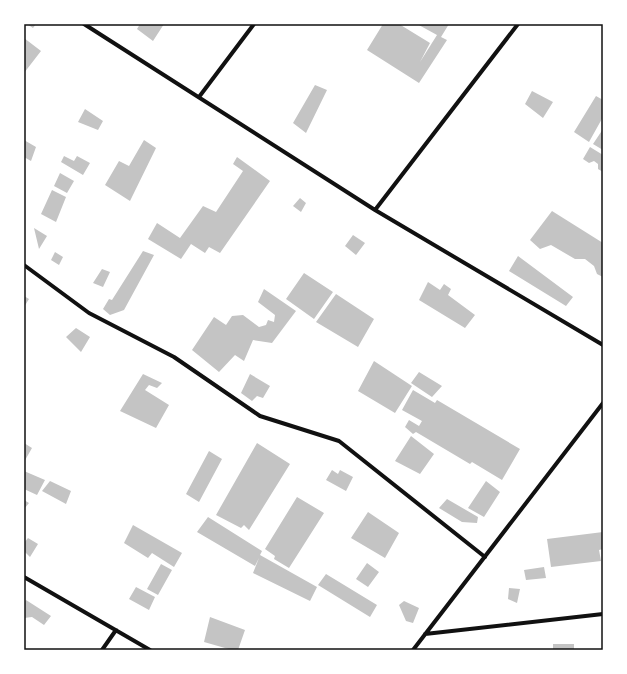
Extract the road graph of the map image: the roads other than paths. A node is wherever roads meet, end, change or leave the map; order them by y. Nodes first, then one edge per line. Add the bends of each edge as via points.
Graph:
1 (84, 24) edge
2 (254, 24) edge
3 (518, 24) edge
4 (199, 96) junction
5 (375, 210) junction
6 (24, 265) edge
7 (603, 345) edge
8 (603, 403) edge
9 (485, 557) junction
10 (24, 577) edge
11 (603, 614) edge
12 (116, 630) junction
13 (425, 634) junction
14 (102, 650) edge
15 (150, 650) edge
16 (413, 650) edge

1 - 4 street
2 - 4 street
3 - 5 street
4 - 5 street
5 - 7 street
6 - 9 street via 89,313 174,357 260,416 339,441
8 - 9 street
9 - 13 street
10 - 12 street
11 - 13 street
12 - 14 street
12 - 15 street
13 - 16 street

